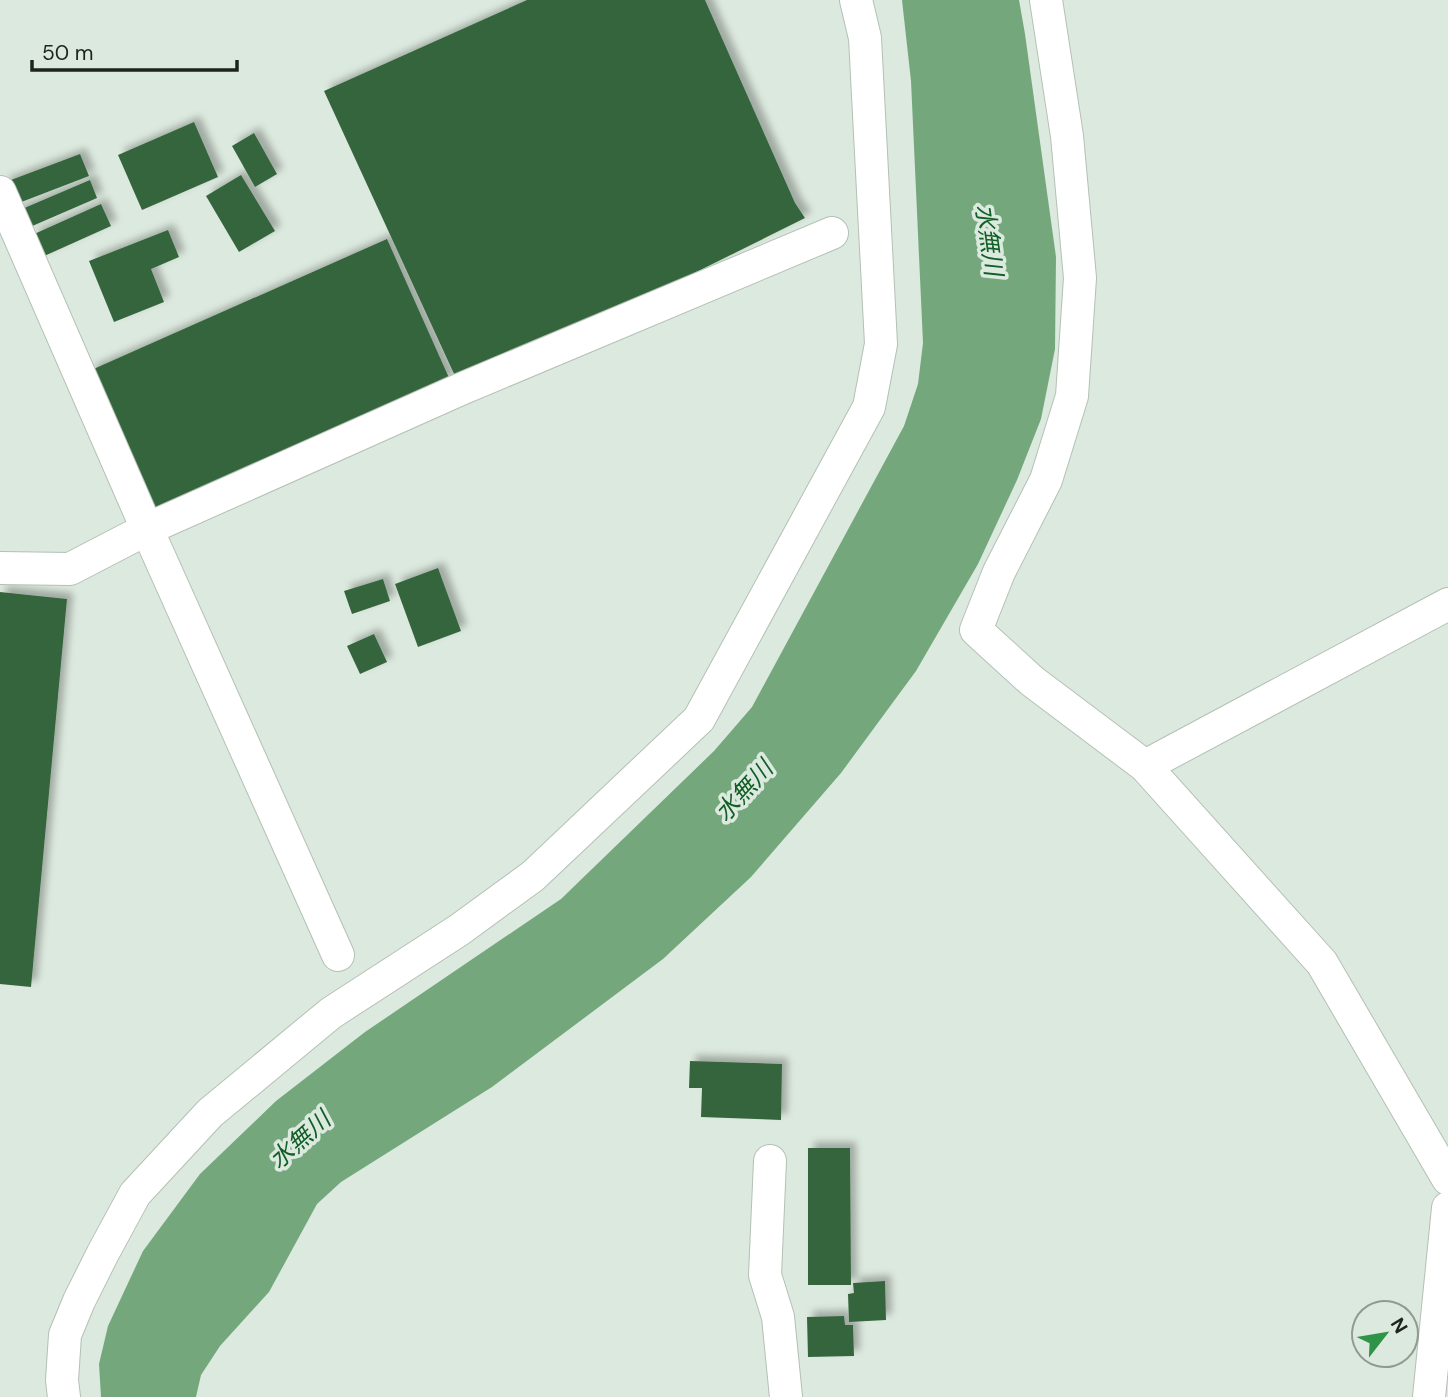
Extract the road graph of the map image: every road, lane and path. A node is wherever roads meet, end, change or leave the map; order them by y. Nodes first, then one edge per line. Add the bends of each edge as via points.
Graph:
1 (856, 0) edge
2 (1046, 0) edge
3 (0, 192) edge
4 (832, 233) dead end
5 (147, 528) junction
6 (0, 568) edge
7 (1448, 604) edge
8 (1145, 766) junction
9 (338, 956) dead end
10 (770, 1161) dead end
11 (1448, 1179) edge
12 (1448, 1208) edge
13 (64, 1397) edge
14 (786, 1397) edge
15 (1429, 1397) edge

1 - 13 street via 865,38 881,344 869,407 699,719 533,876 331,1013 210,1113 135,1194 103,1253 65,1335
2 - 8 street via 1067,136 1080,278 1072,396 1046,480 999,572 976,630 1032,681
3 - 5 street
4 - 5 street via 517,364
5 - 6 street via 70,569
5 - 9 street
7 - 8 street
8 - 11 street via 1322,963
10 - 14 street via 765,1275 778,1317
12 - 15 street

